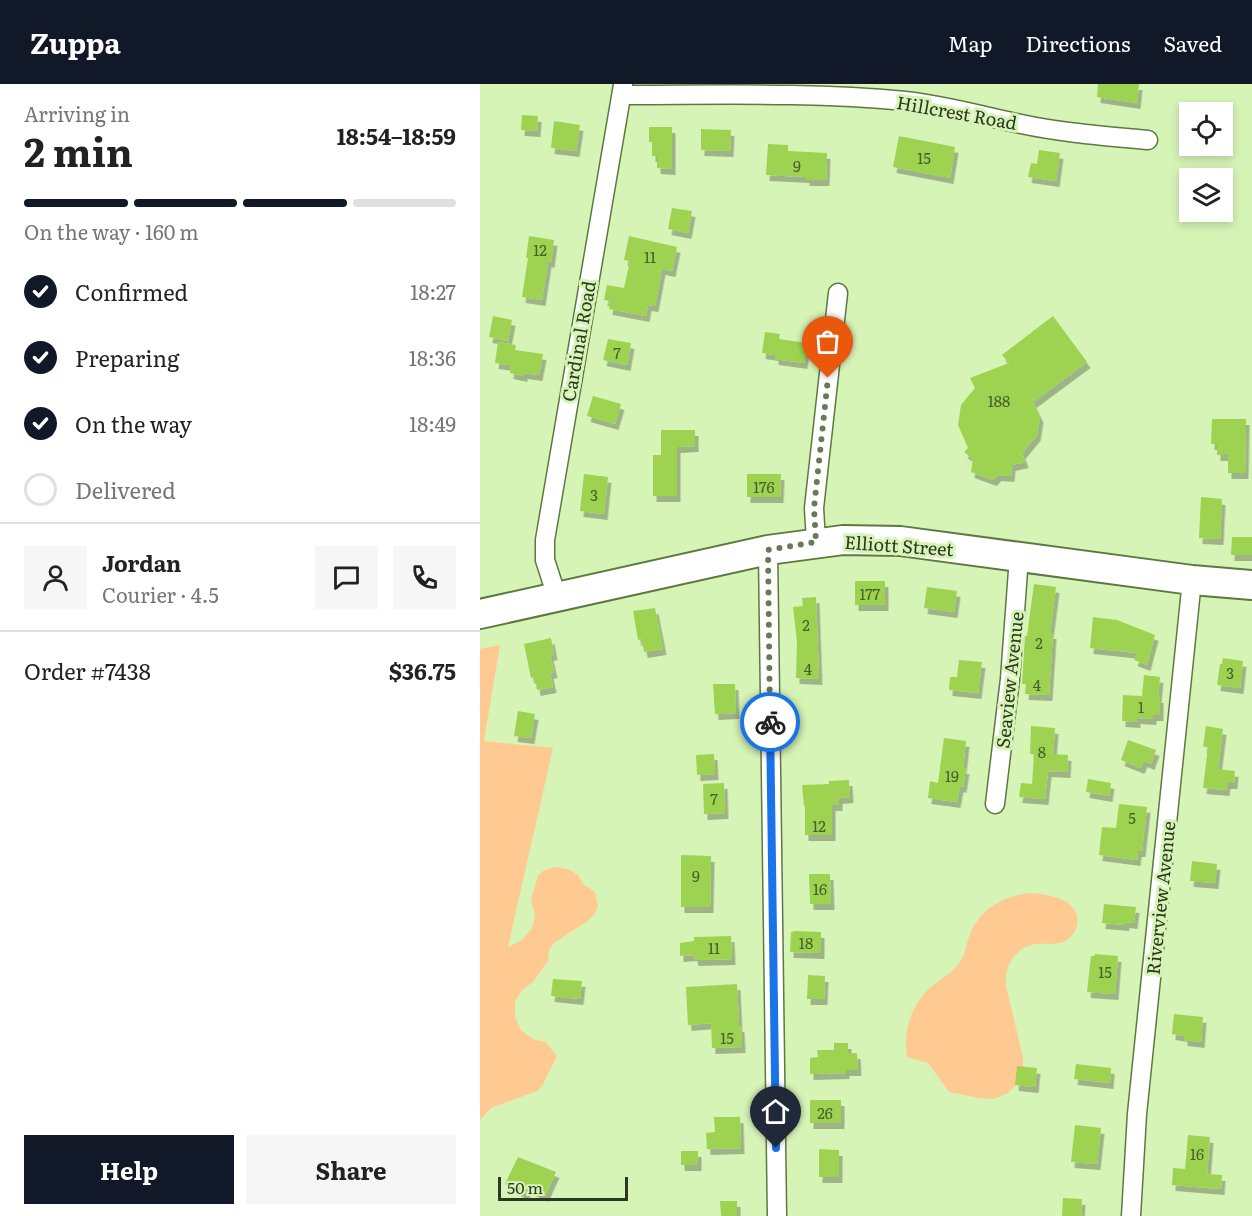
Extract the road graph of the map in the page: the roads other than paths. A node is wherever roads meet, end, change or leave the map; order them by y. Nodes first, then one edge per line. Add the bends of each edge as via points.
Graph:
1 (622, 90) edge
2 (1148, 140) dead end
3 (838, 292) dead end
4 (816, 542) junction
5 (768, 550) junction
6 (1020, 556) junction
7 (1192, 580) junction
8 (1252, 585) edge
9 (557, 597) junction
10 (480, 614) edge
11 (995, 804) dead end
12 (777, 1216) edge
13 (1131, 1216) edge

1 - 2 street, Hillcrest Road via 906,101 1061,131
1 - 9 street, Cardinal Road via 545,540 545,560
3 - 4 street via 814,508
4 - 5 main road, Elliott Street
4 - 6 main road, Elliott Street via 900,541
5 - 9 main road, Elliott Street
5 - 12 street
6 - 7 main road, Elliott Street
6 - 11 street, Seaview Avenue
7 - 8 main road, Elliott Street
7 - 13 street, Riverview Avenue via 1137,1114
9 - 10 main road, Elliott Street

